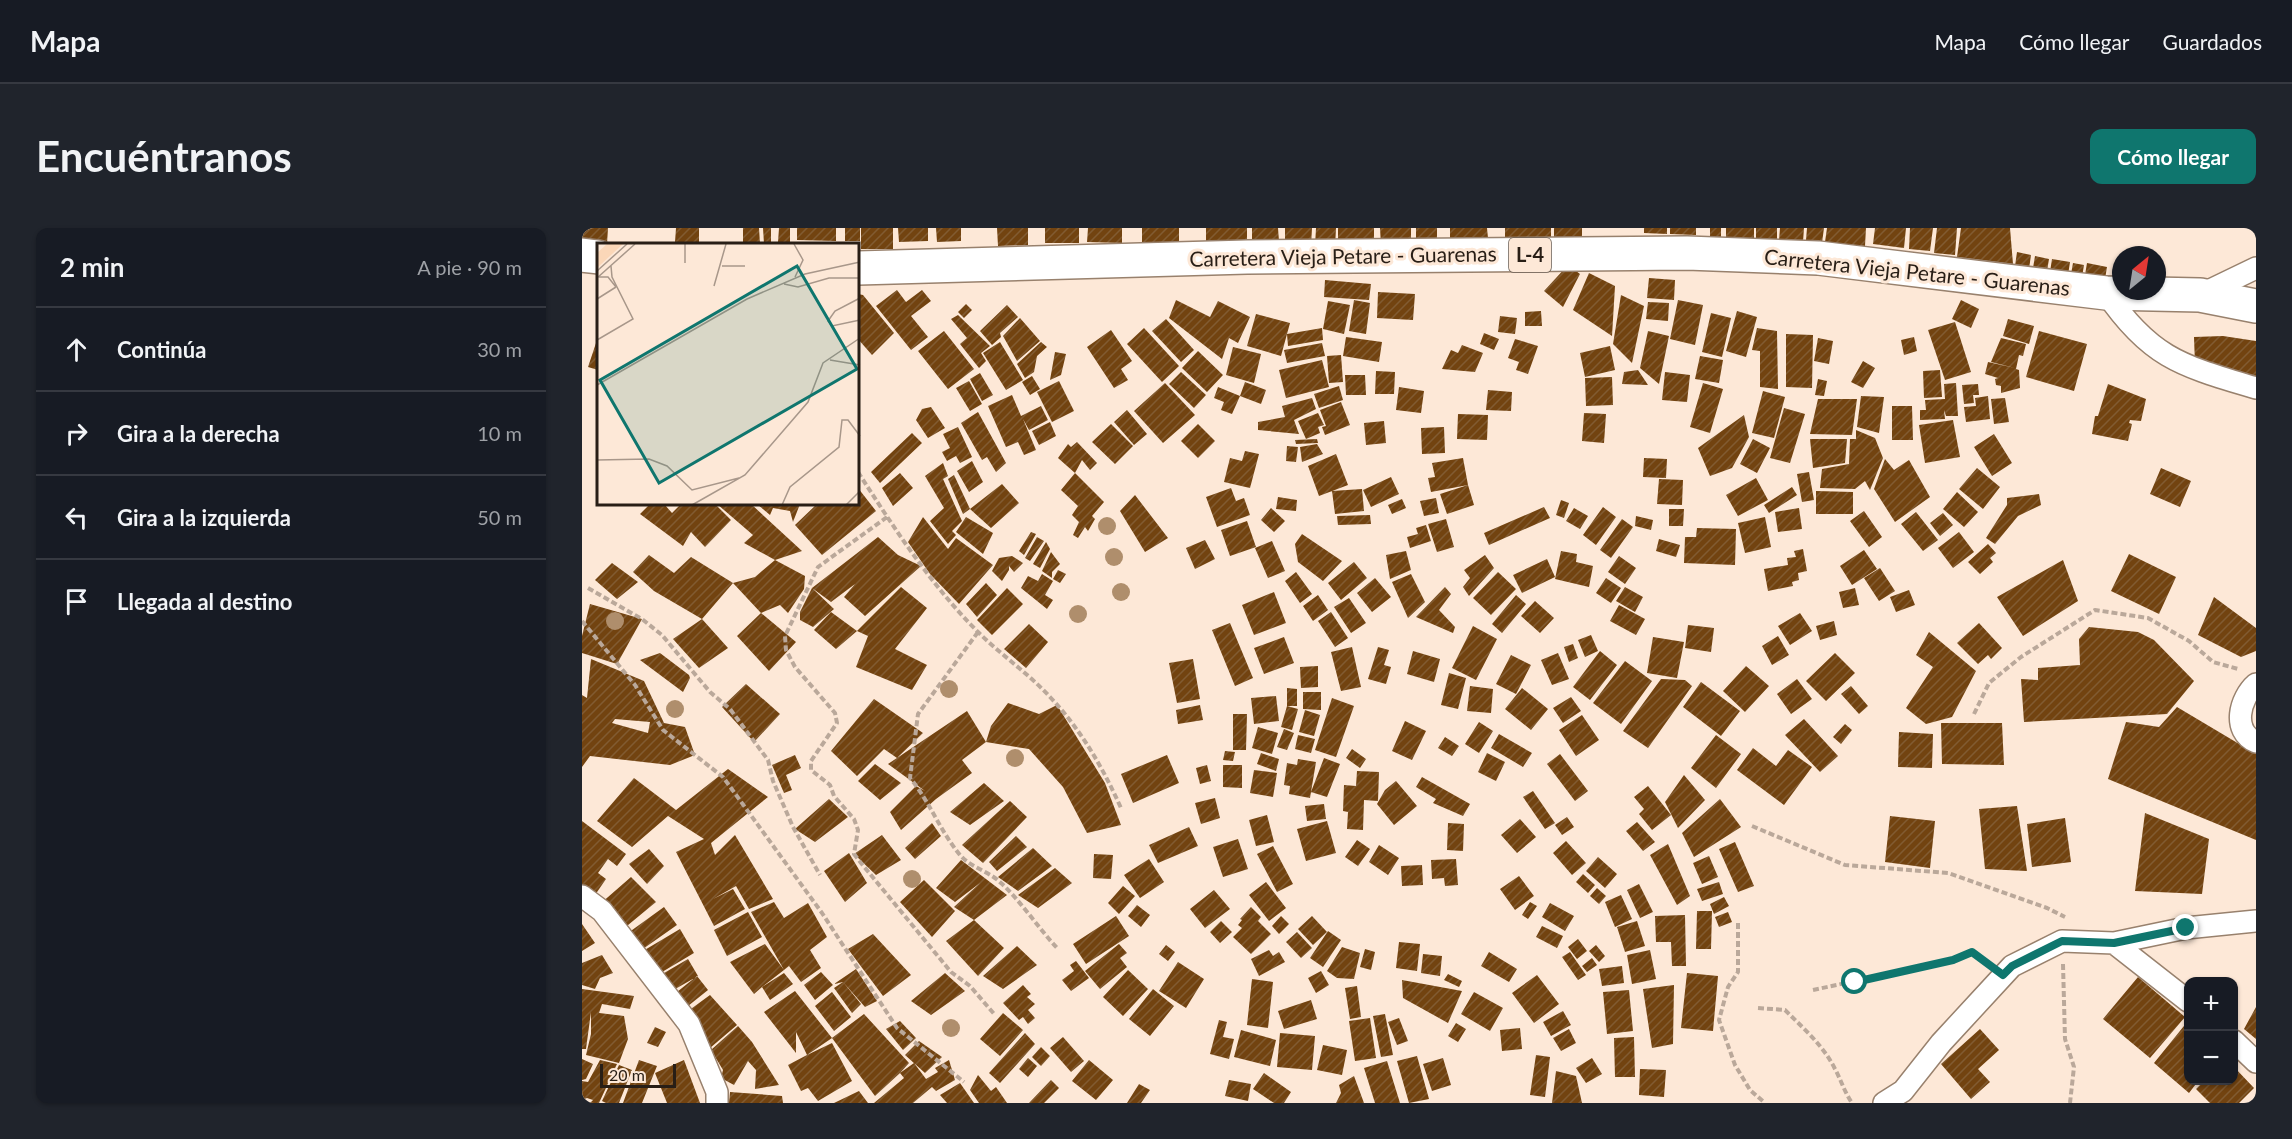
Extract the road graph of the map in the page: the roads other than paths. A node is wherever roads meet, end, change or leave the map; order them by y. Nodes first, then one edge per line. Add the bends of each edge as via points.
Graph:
1 (582, 255) edge
2 (597, 256) edge
3 (860, 268) edge
4 (2256, 268) edge
5 (2106, 293) junction
6 (2200, 295) junction
7 (2256, 306) edge
8 (2256, 388) edge
9 (2251, 678) edge
10 (2256, 742) edge
11 (582, 896) edge
12 (2256, 921) edge
13 (2114, 943) junction
14 (2184, 998) edge
15 (2238, 1045) edge
16 (2256, 1062) edge
17 (717, 1103) edge
18 (1884, 1103) edge

1 - 2 main road
3 - 5 main road, Carretera Vieja Petare - Guarenas / L-4 via 1235,257 1687,253 1818,258
4 - 6 street
5 - 6 main road, Carretera Vieja Petare - Guarenas / L-4
5 - 8 street via 2145,341 2186,366
6 - 7 main road, Carretera Vieja Petare - Guarenas / L-4
9 - 10 street via 2240,709 2242,727
11 - 17 street via 602,911 689,1024 717,1092
12 - 13 street via 2186,928
13 - 14 street
13 - 18 street via 2062,941 2012,966 1941,1042 1903,1091
15 - 16 street

